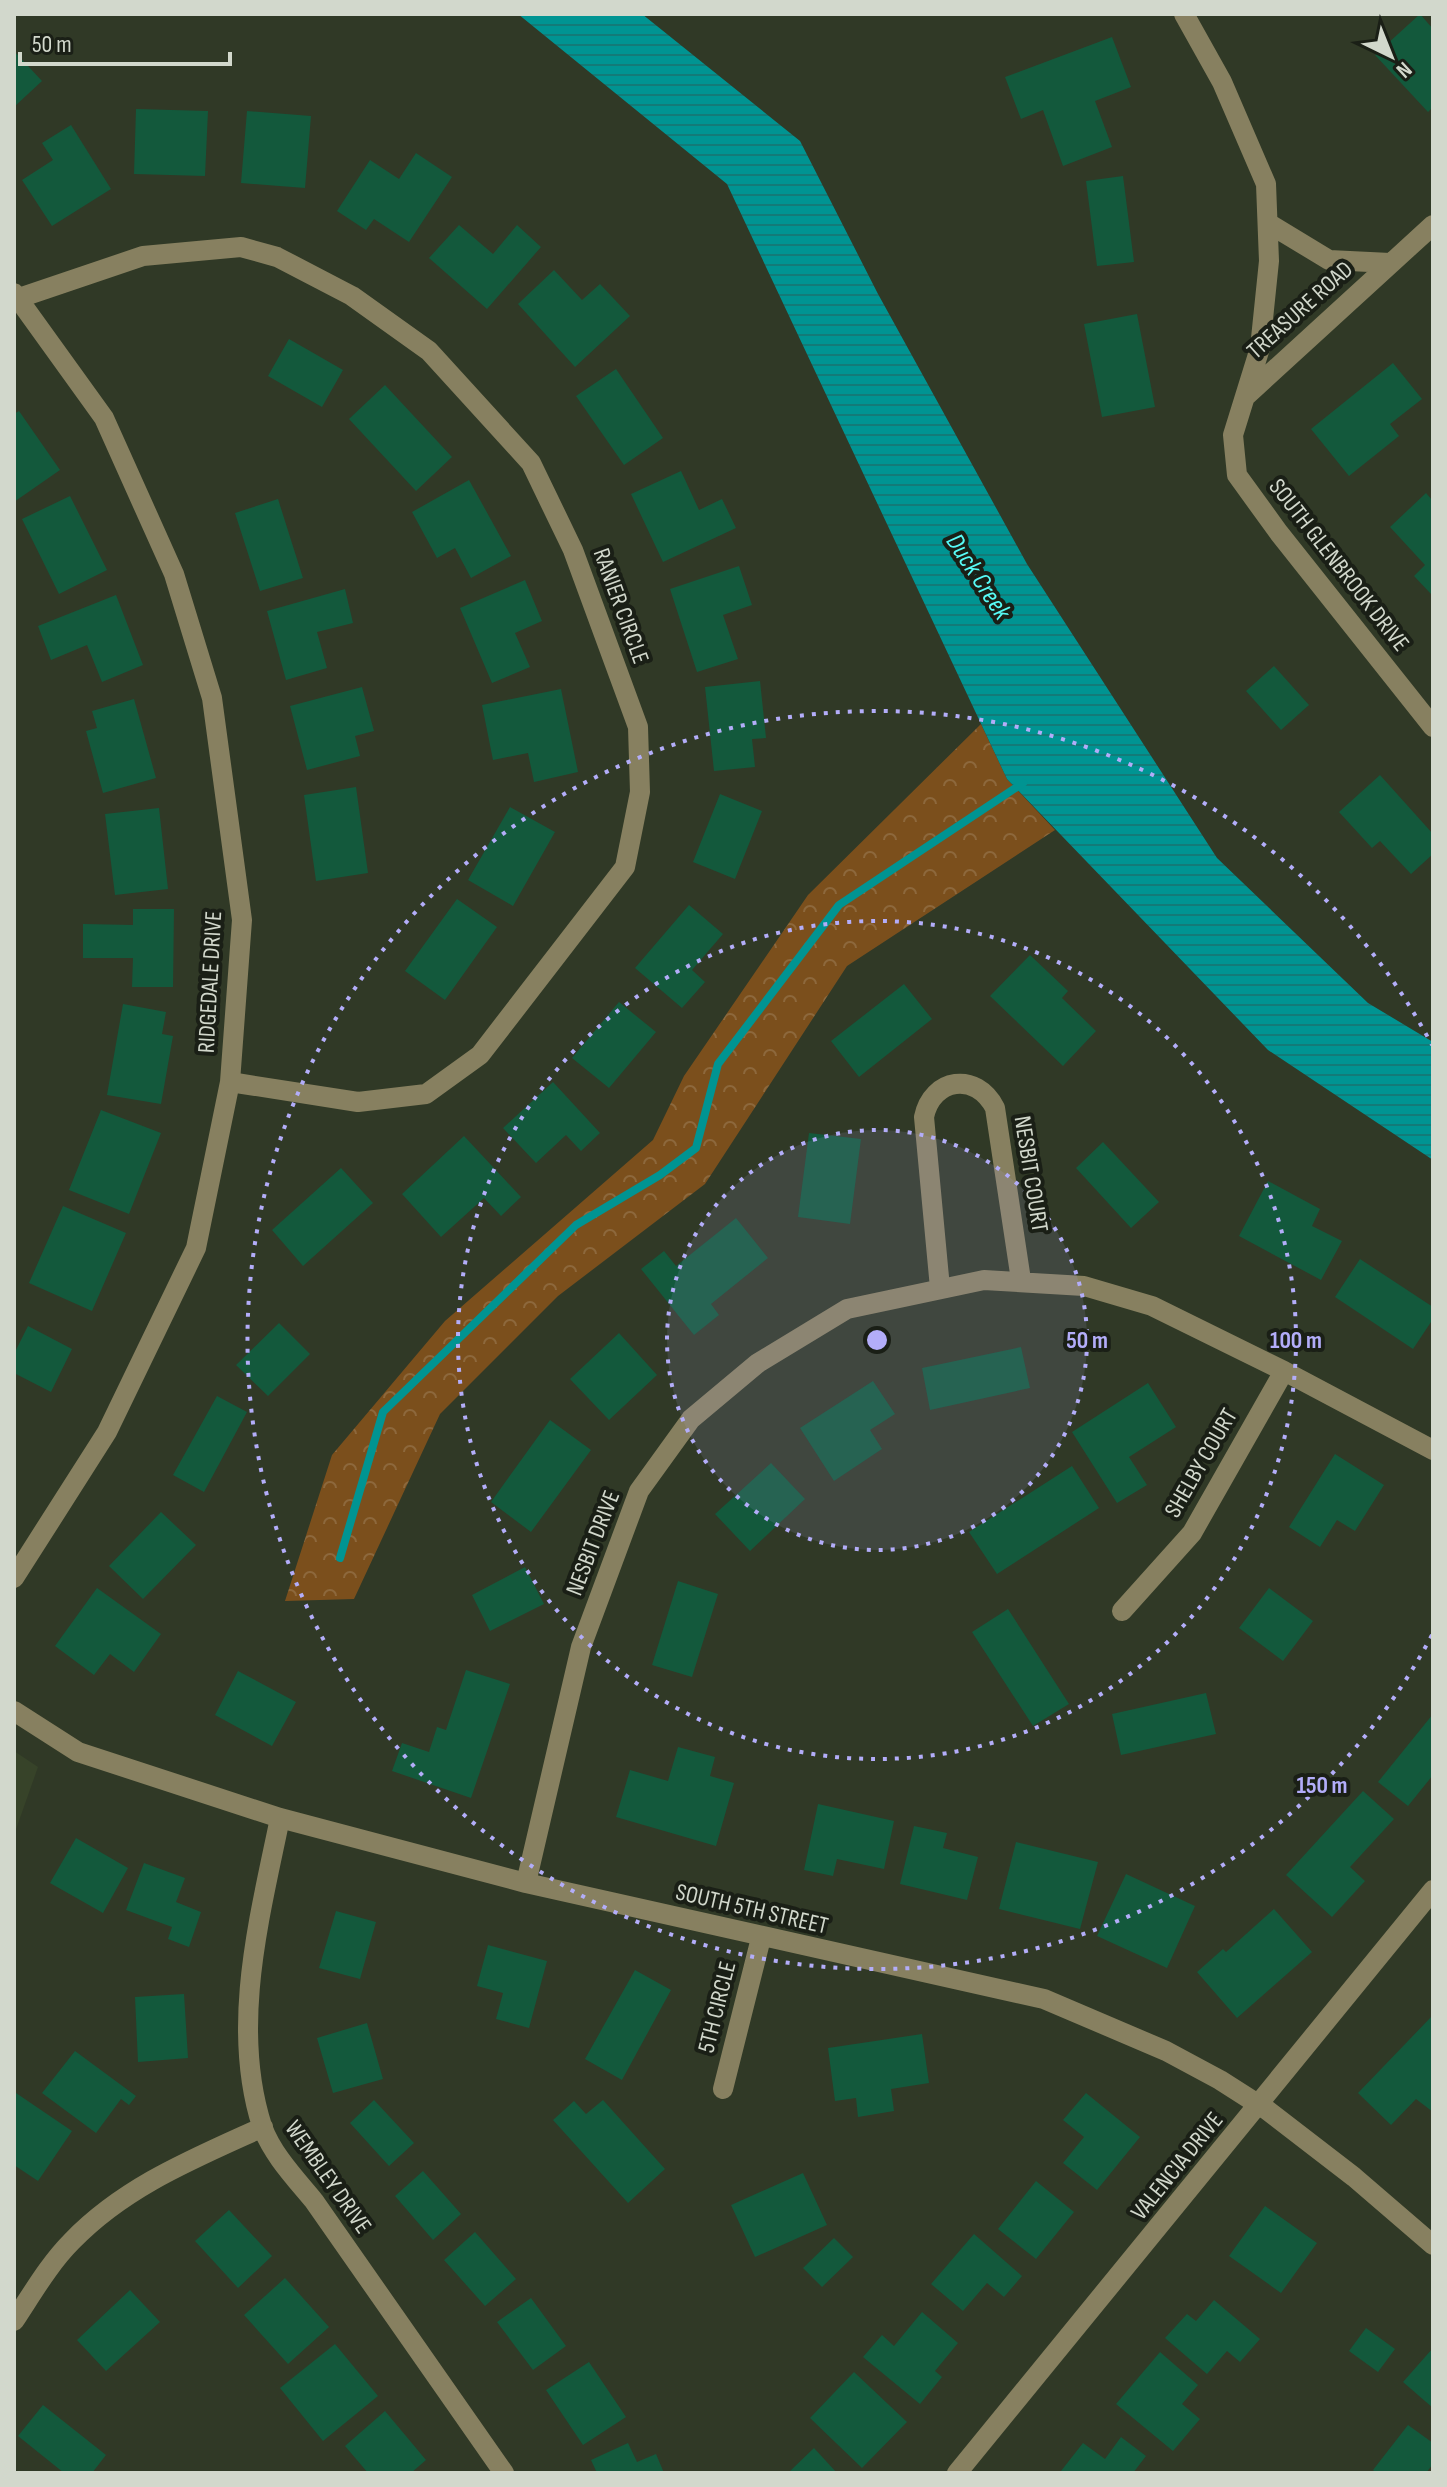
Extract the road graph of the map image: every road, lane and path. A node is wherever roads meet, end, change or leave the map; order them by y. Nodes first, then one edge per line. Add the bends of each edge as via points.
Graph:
1 (1184, 14) edge
2 (1268, 223) junction
3 (1433, 225) edge
4 (1390, 263) junction
5 (17, 296) edge
6 (1245, 396) junction
7 (1433, 727) edge
8 (230, 1082) junction
9 (1021, 1280) junction
10 (940, 1288) junction
11 (1284, 1371) junction
12 (1433, 1450) edge
13 (14, 1578) edge
14 (1122, 1611) dead end
15 (14, 1711) edge
16 (280, 1818) junction
17 (526, 1883) junction
18 (1433, 1890) edge
19 (761, 1938) junction
20 (723, 2089) dead end
21 (1260, 2105) junction
22 (263, 2127) junction
23 (1433, 2245) edge
24 (14, 2321) edge
25 (504, 2473) edge
26 (957, 2473) edge

1 - 2 street, SOUTH GLENBROOK DRIVE via 1222,82 1266,184
2 - 4 street, TREASURE ROAD via 1329,260
2 - 6 street, SOUTH GLENBROOK DRIVE via 1260,348
3 - 4 street, TREASURE ROAD
4 - 6 street, TREASURE ROAD
5 - 8 street, RIDGEDALE DRIVE via 104,418 174,574 212,698 242,920
5 - 8 street, RANIER CIRCLE via 143,256 241,247 277,257 352,296 429,351 531,463 573,550 638,727 640,792 625,867 480,1055 426,1094 358,1102
6 - 7 street, SOUTH GLENBROOK DRIVE via 1233,435 1237,475
8 - 13 street, RIDGEDALE DRIVE via 196,1248 107,1432
9 - 10 street, NESBIT DRIVE
9 - 10 street, NESBIT COURT via 995,1108 982,1090 961,1082 931,1097 924,1117
9 - 11 street, NESBIT DRIVE via 1084,1286 1152,1306
10 - 17 street, NESBIT DRIVE via 847,1309 758,1363 691,1419 639,1491 581,1647
11 - 12 street, NESBIT DRIVE
11 - 14 street, SHELBY COURT via 1192,1533
15 - 16 street, SOUTH 5TH STREET via 78,1752
16 - 17 street, SOUTH 5TH STREET
16 - 22 street, WEMBLEY DRIVE via 250,2001 250,2053
17 - 19 street, SOUTH 5TH STREET
18 - 21 street, VALENCIA DRIVE
19 - 20 street, 5TH CIRCLE
19 - 21 street, SOUTH 5TH STREET via 1044,1999 1166,2051
21 - 23 street, SOUTH 5TH STREET
21 - 26 street, VALENCIA DRIVE
22 - 24 street via 155,2176 101,2214 71,2242
22 - 25 street, WEMBLEY DRIVE via 280,2160

